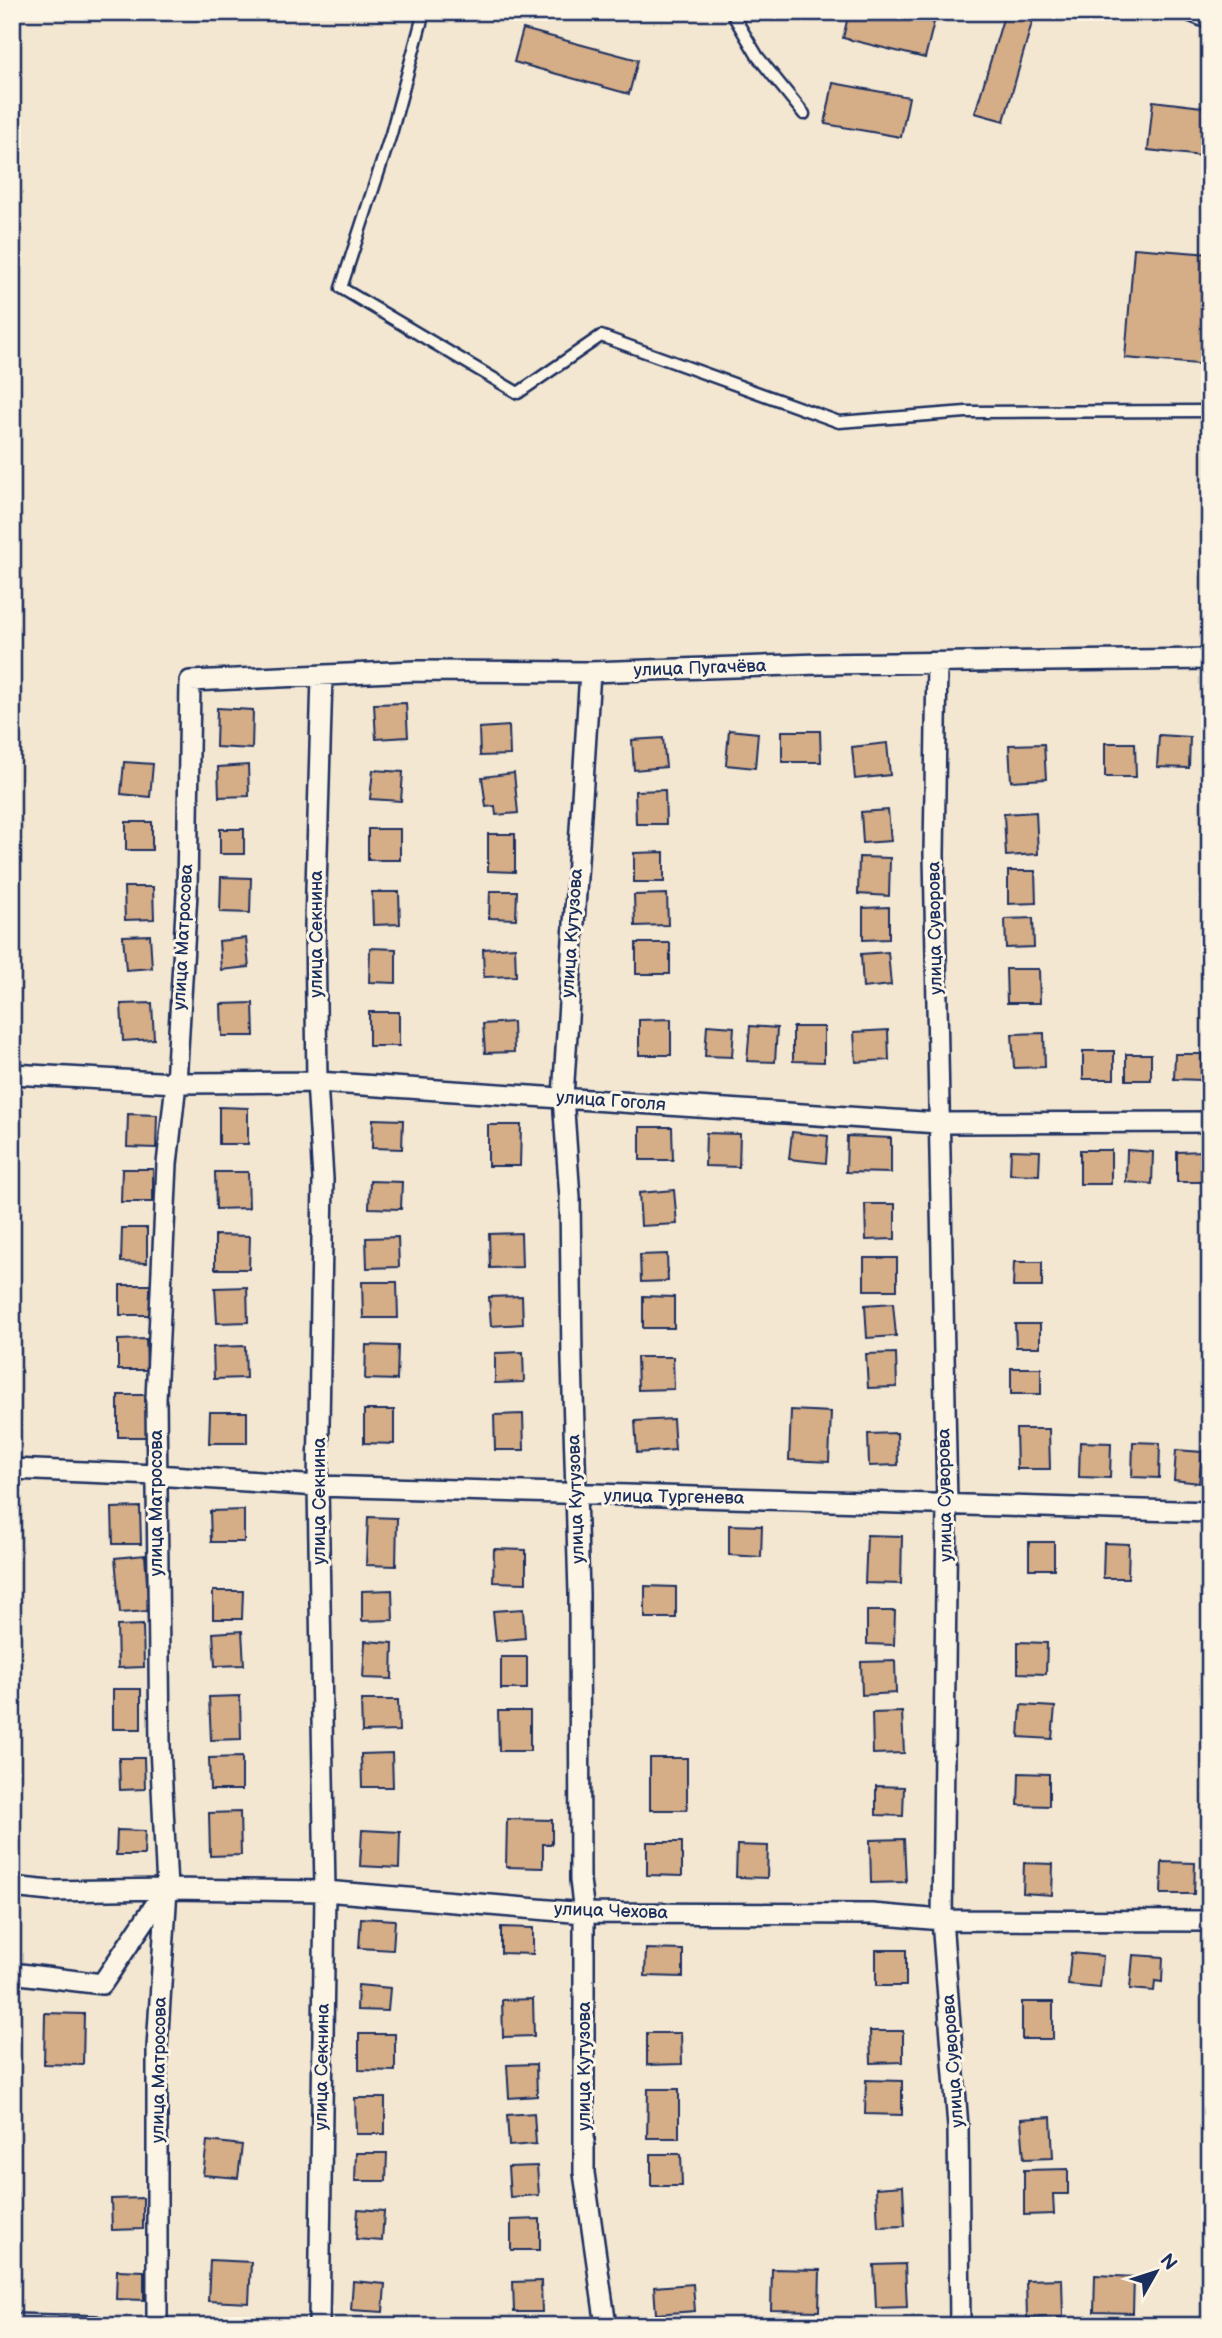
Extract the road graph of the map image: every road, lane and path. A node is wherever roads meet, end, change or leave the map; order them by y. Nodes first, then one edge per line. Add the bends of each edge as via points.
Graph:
1 (425, 12) edge
2 (734, 12) edge
3 (1181, 12) edge
4 (1210, 24) edge
5 (804, 114) dead end
6 (1210, 411) edge
7 (1210, 659) edge
8 (937, 663) junction
9 (590, 672) junction
10 (322, 676) junction
11 (190, 681) joint
12 (12, 1074) edge
13 (317, 1082) junction
14 (176, 1083) junction
15 (563, 1097) junction
16 (1210, 1122) edge
17 (938, 1123) junction
18 (12, 1469) edge
19 (156, 1475) junction
20 (318, 1486) junction
21 (576, 1494) junction
22 (947, 1504) junction
23 (1210, 1512) edge
24 (12, 1887) edge
25 (167, 1889) junction
26 (325, 1891) junction
27 (584, 1913) junction
28 (942, 1920) junction
29 (1210, 1922) edge
30 (12, 1973) edge
31 (12, 2324) edge
32 (95, 2326) edge
33 (157, 2326) edge
34 (318, 2326) edge
35 (606, 2326) edge
36 (960, 2326) edge

1 - 6 lane via 341,288 518,393 601,336 839,422 966,412
2 - 5 lane via 758,57
3 - 4 lane
7 - 8 street, улица Пугачёва
8 - 9 street, улица Пугачёва
8 - 17 street, улица Суворова
9 - 10 street, улица Пугачёва via 415,671
9 - 15 street, улица Кутузова
10 - 11 street, улица Пугачёва
10 - 13 street, улица Секнина via 315,925
11 - 14 street, улица Матросова via 187,893
12 - 14 street, улица Гоголя
13 - 14 street, улица Гоголя
13 - 15 street, улица Гоголя
13 - 20 street, улица Секнина via 323,1179
14 - 19 street, улица Матросова via 167,1164
15 - 17 street, улица Гоголя
15 - 21 street, улица Кутузова via 570,1198
16 - 17 street, улица Гоголя
17 - 22 street, улица Суворова
18 - 19 street, улица Тургенева
19 - 20 street, улица Тургенева
19 - 25 street, улица Матросова
20 - 21 street, улица Тургенева
20 - 26 street, улица Секнина
21 - 22 street, улица Тургенева
21 - 27 street, улица Кутузова
22 - 23 street, улица Тургенева
22 - 28 street, улица Суворова
24 - 25 street, улица Чехова via 50,1891
25 - 26 street, улица Чехова
25 - 30 street via 102,1984
25 - 33 street, улица Матросова via 157,2048
26 - 27 street, улица Чехова
26 - 34 street, улица Секнина
27 - 28 street, улица Чехова via 872,1914
27 - 35 street, улица Кутузова via 584,2173
28 - 29 street, улица Чехова
28 - 36 street, улица Суворова via 958,2127
31 - 32 street

